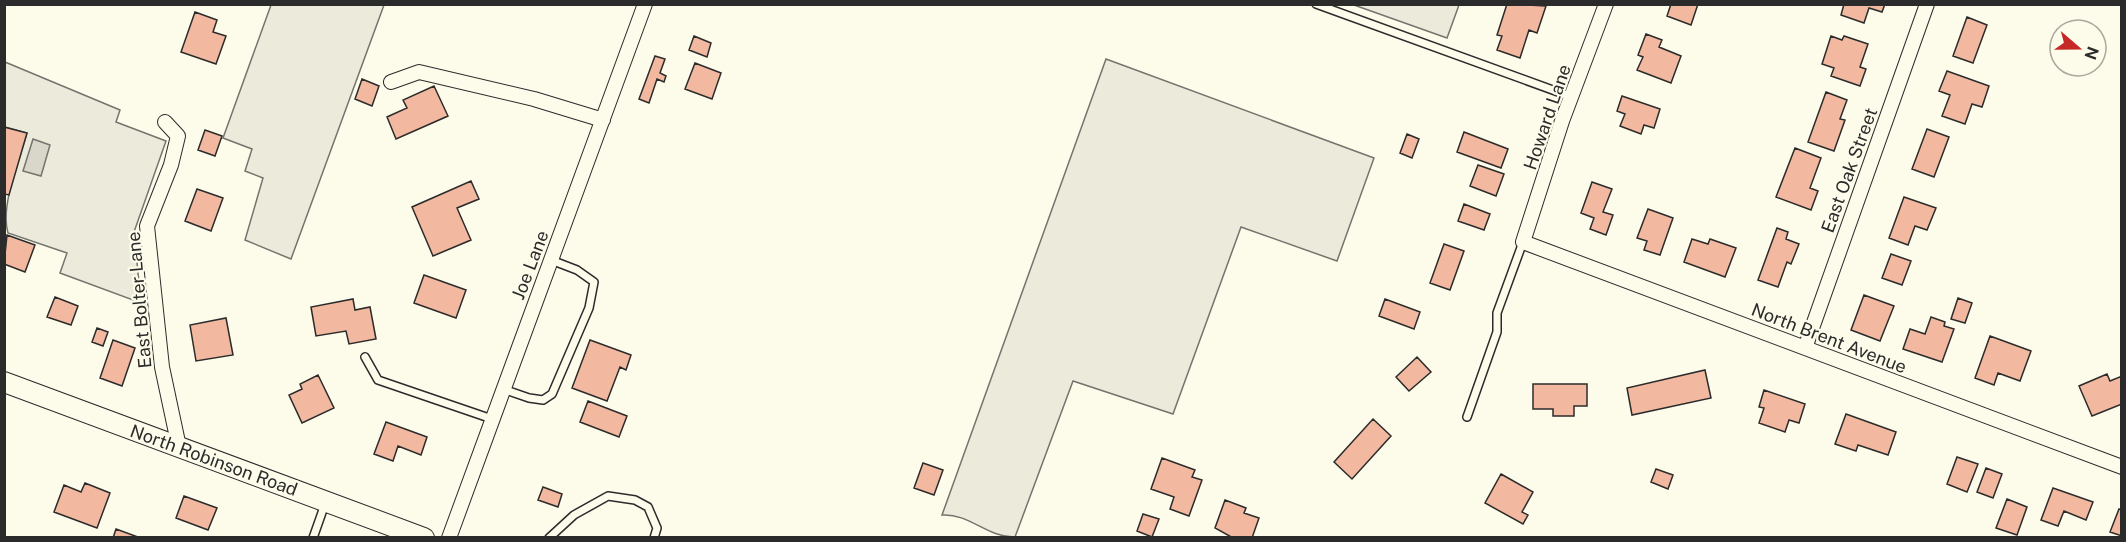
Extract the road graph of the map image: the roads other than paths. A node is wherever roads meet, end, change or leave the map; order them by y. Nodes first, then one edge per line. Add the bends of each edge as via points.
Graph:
1 (645, 4) edge
2 (1316, 4) edge
3 (1606, 4) edge
4 (1928, 4) edge
5 (391, 82) dead end
6 (1572, 97) junction
7 (603, 120) junction
8 (165, 122) dead end
9 (1524, 242) junction
10 (551, 260) junction
11 (1805, 348) junction
12 (365, 357) dead end
13 (4, 382) edge
14 (503, 389) junction
15 (1467, 417) dead end
16 (492, 419) junction
17 (179, 447) junction
18 (2121, 467) edge
19 (326, 501) junction
20 (313, 537) edge
21 (424, 537) edge
22 (448, 537) edge
23 (549, 537) edge
24 (654, 537) edge

1 - 7 street, Joe Lane
2 - 6 lane
3 - 6 street, Howard Lane
4 - 11 street, East Oak Street
5 - 7 street via 419,72
6 - 9 street, Howard Lane
7 - 10 street, Joe Lane
8 - 17 street, East Bolter Lane via 178,136 147,226 162,367
9 - 11 street, North Brent Avenue
9 - 15 lane via 1497,313 1497,332
10 - 14 street, Joe Lane
10 - 14 lane via 594,282 589,308 552,394 543,400
11 - 18 street, North Brent Avenue
12 - 16 lane via 378,380
13 - 17 street, North Robinson Road
14 - 16 street, Joe Lane
16 - 22 street, Joe Lane
17 - 19 street, North Robinson Road
19 - 20 lane
19 - 21 street, North Robinson Road
23 - 24 lane via 574,515 608,496 635,500 648,507 657,528

